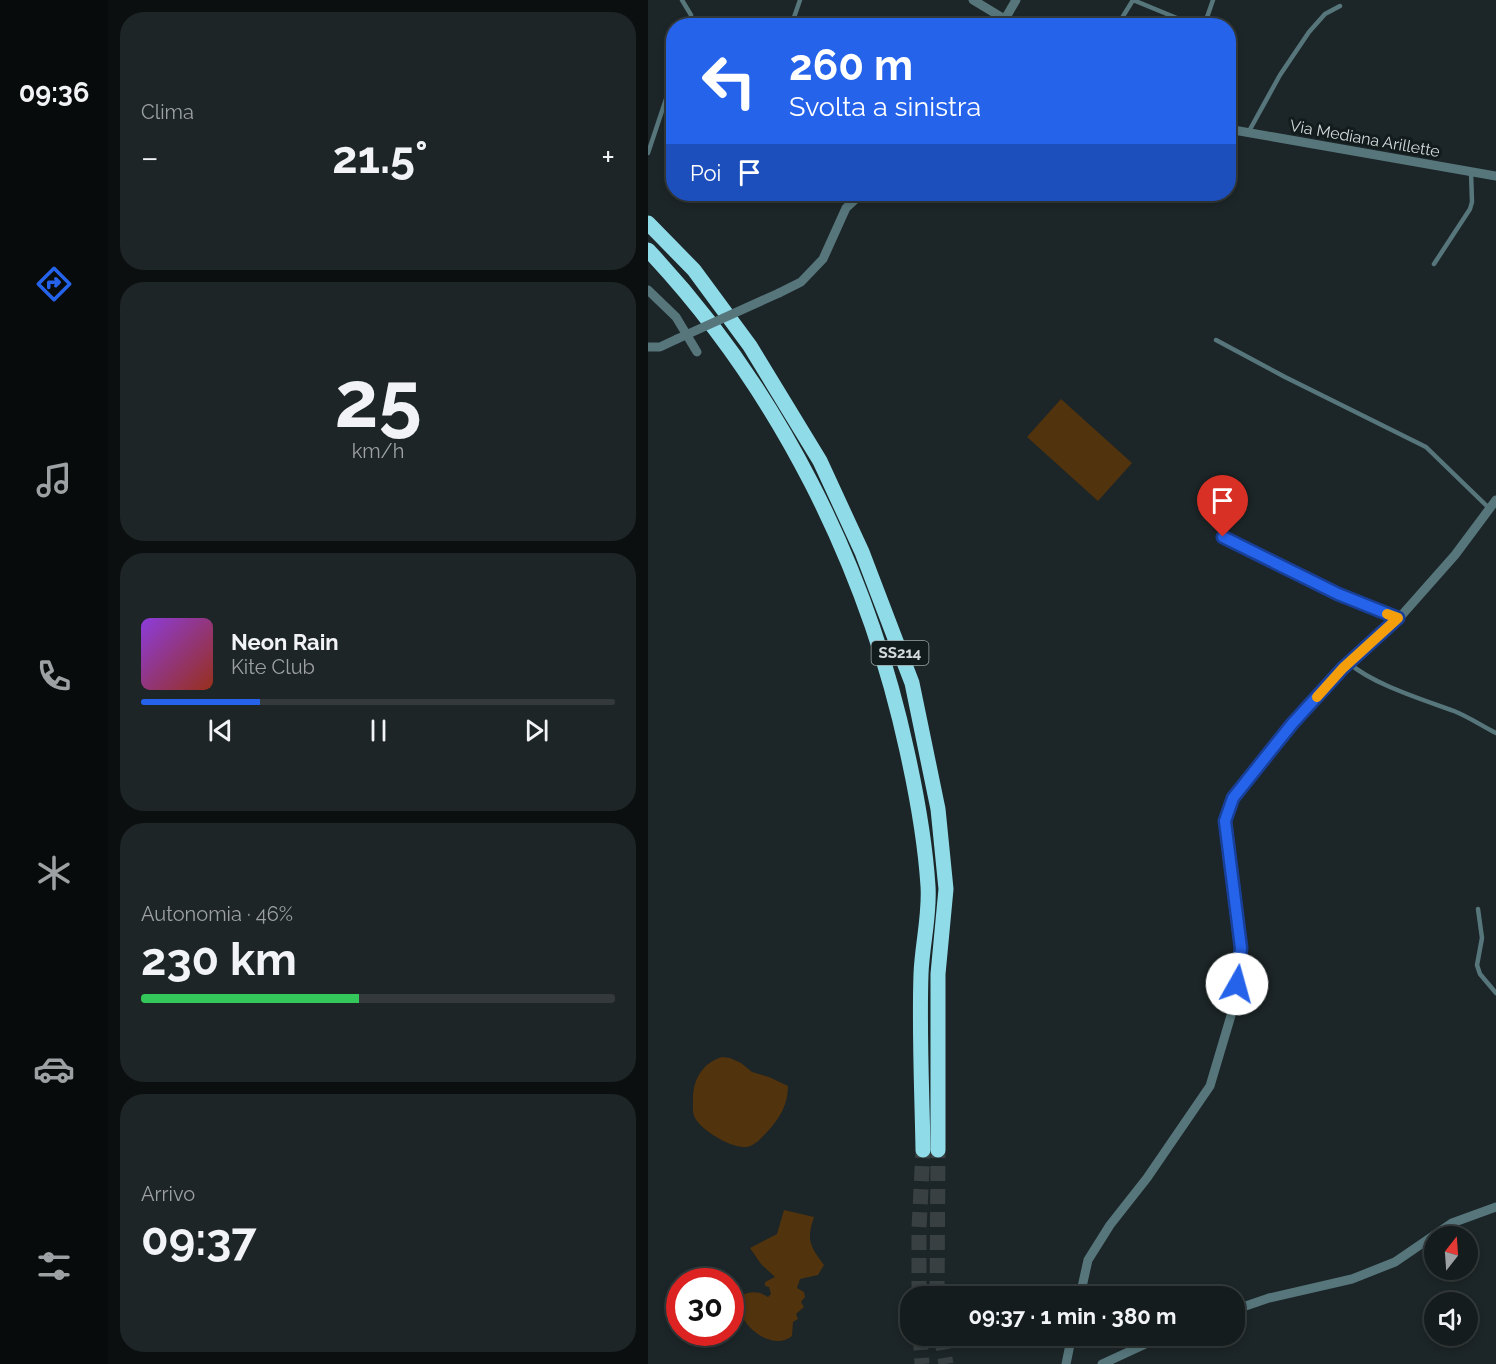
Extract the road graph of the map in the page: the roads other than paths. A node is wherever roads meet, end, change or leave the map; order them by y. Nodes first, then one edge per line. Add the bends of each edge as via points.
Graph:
1 (682, 0) edge
2 (800, 0) edge
3 (974, 0) edge
4 (1016, 0) edge
5 (1213, 0) edge
6 (1341, 6) dead end
7 (690, 18) edge
8 (794, 18) edge
9 (1003, 18) joint
10 (1122, 18) edge
11 (1177, 18) edge
12 (1207, 18) edge
13 (666, 99) edge
14 (1236, 131) edge
15 (1248, 133) junction
16 (648, 153) edge
17 (1471, 172) junction
18 (1496, 176) edge
19 (854, 201) edge
20 (648, 223) edge
21 (648, 250) edge
22 (1434, 264) dead end
23 (648, 290) edge
24 (1216, 340) dead end
25 (648, 347) edge
26 (697, 352) dead end
27 (1496, 500) edge
28 (1490, 509) junction
29 (1223, 537) dead end
30 (1398, 618) junction
31 (1349, 663) junction
32 (1496, 733) edge
33 (1478, 909) dead end
34 (1496, 993) edge
35 (1496, 1207) edge
36 (1082, 1286) edge
37 (1245, 1306) edge
38 (1070, 1346) edge
39 (1141, 1346) edge
40 (1066, 1364) edge
41 (1102, 1364) edge

1 - 7 lane
2 - 8 lane
3 - 9 street
4 - 9 street
5 - 12 lane
6 - 15 lane via 1325,14 1309,32
10 - 11 lane via 1133,0
13 - 16 lane
14 - 15 street, Via Mediana Arillette
15 - 17 street, Via Mediana Arillette
17 - 18 street, Via Mediana Arillette
17 - 22 lane via 1470,209
19 - 25 street, bridge via 846,208 823,259 801,282 660,347
20 - 21 highway, SS214 via 694,270 750,346 820,461 862,552 912,683 938,809 946,889 938,974 931,1150 921,974 928,890 921,816 895,696 842,547 781,426 682,286
23 - 26 street via 676,317
24 - 28 lane via 1426,447
27 - 28 street
28 - 30 street
29 - 30 lane via 1338,594
30 - 31 street
31 - 32 lane via 1360,673 1456,712
31 - 36 street via 1292,724 1233,798 1225,821 1241,948 1235,1002 1210,1086 1104,1233 1088,1260
33 - 34 lane via 1482,938 1477,965
35 - 37 street via 1452,1223 1395,1262 1352,1279
38 - 40 street
39 - 41 street

